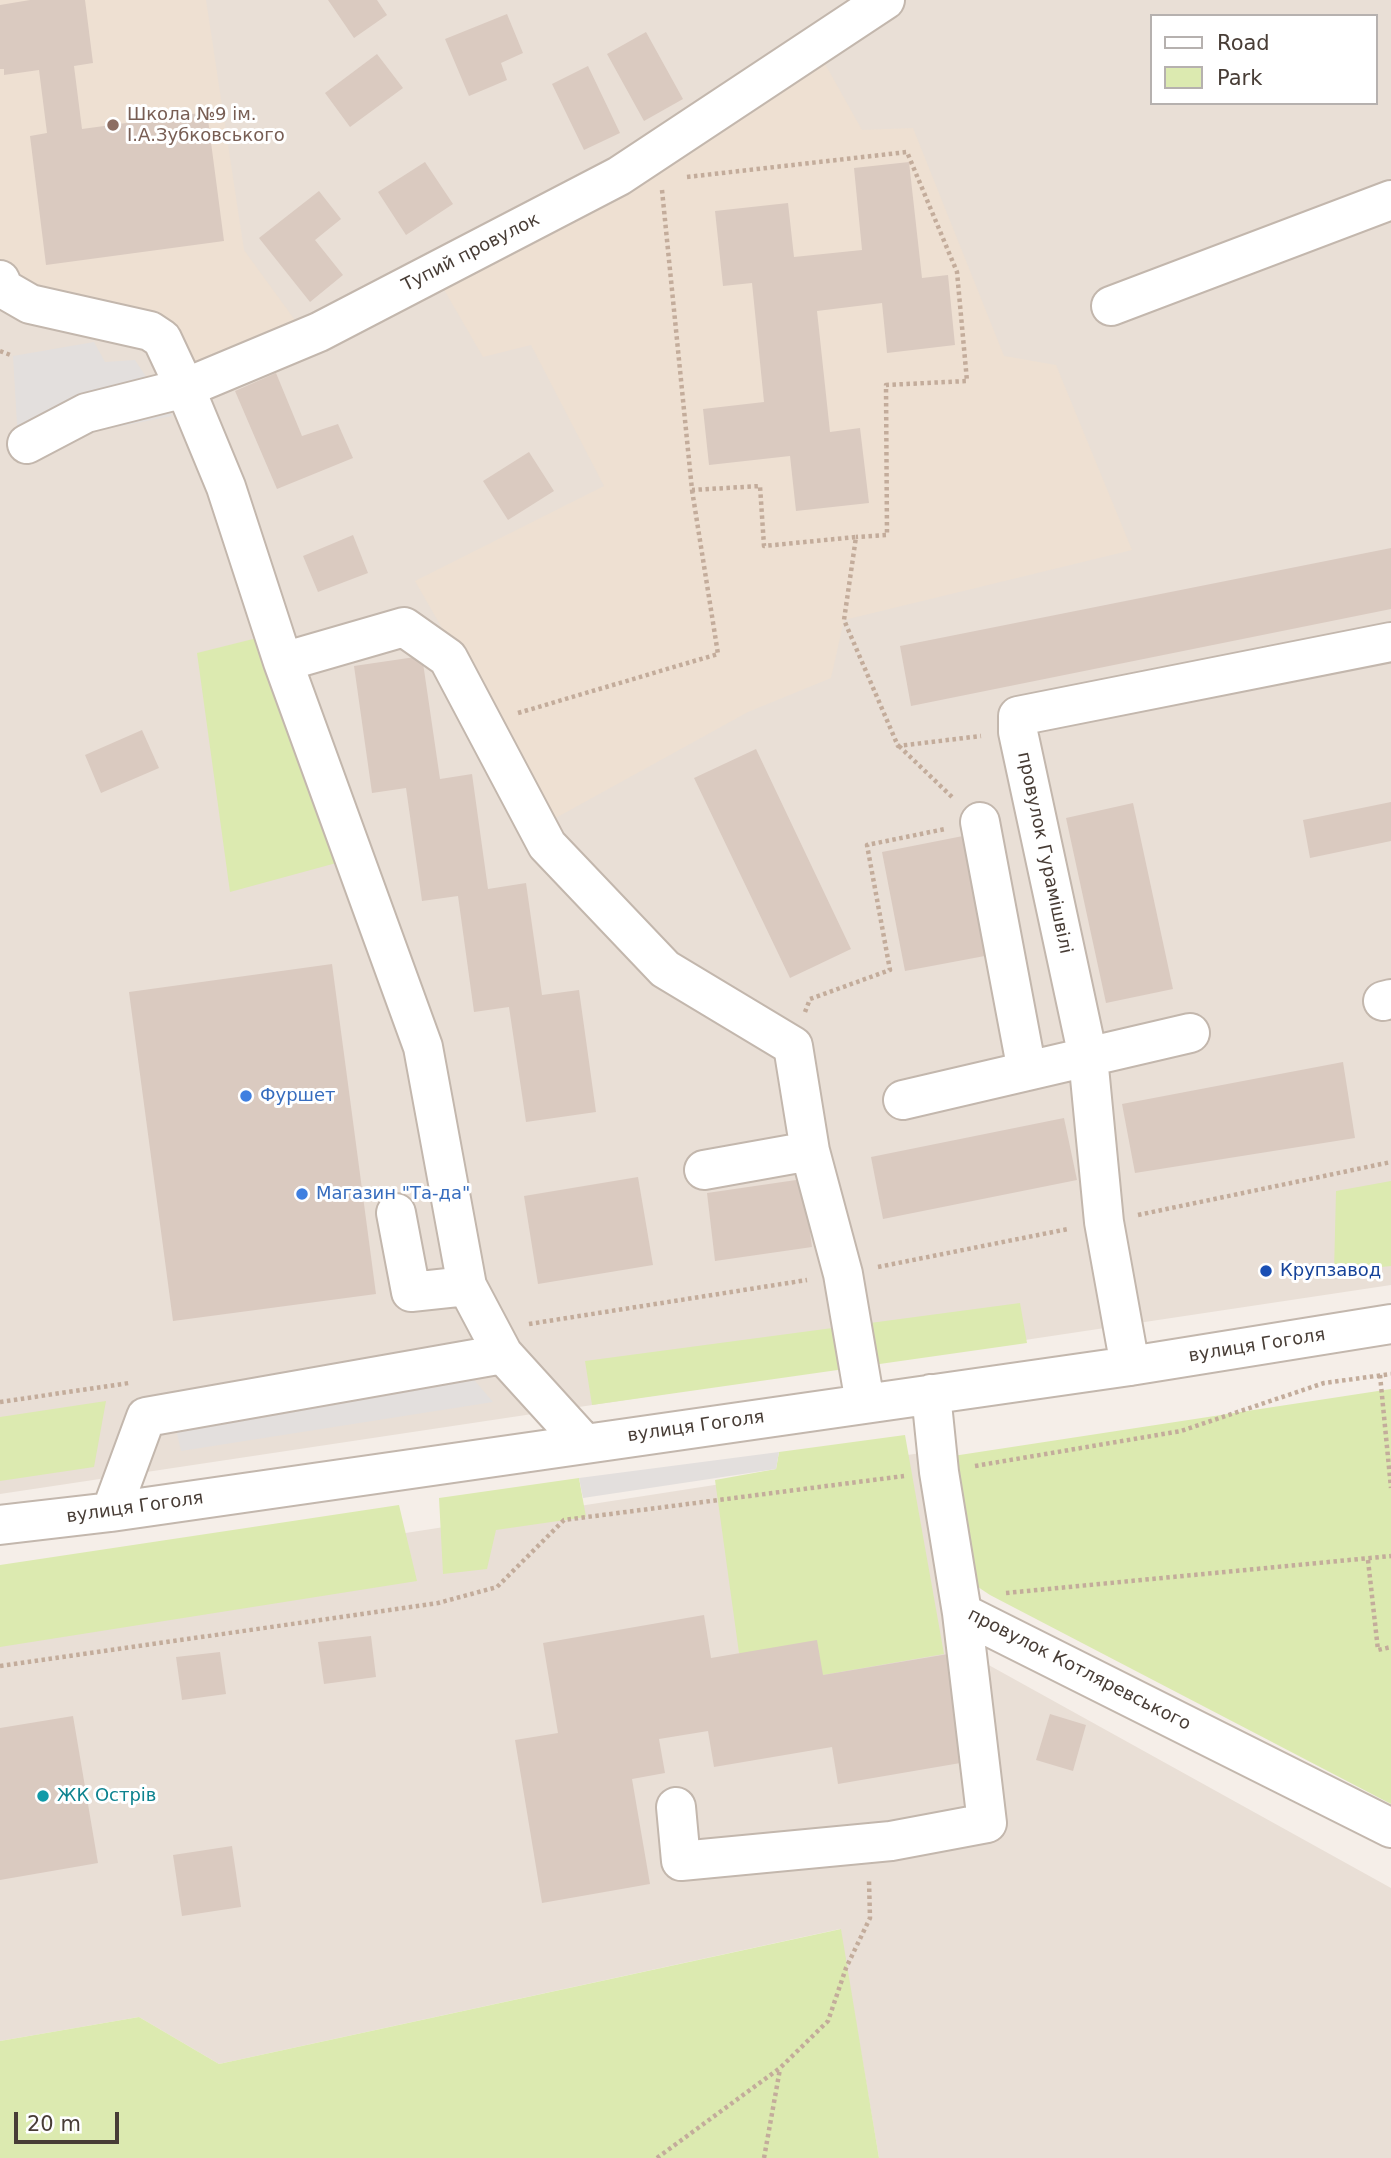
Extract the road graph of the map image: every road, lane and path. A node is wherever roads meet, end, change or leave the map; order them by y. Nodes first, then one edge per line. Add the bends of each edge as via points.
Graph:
1 (885, 0) edge
2 (685, 177) dead end
3 (661, 181) dead end
4 (1391, 200) edge
5 (0, 281) edge
6 (1111, 306) dead end
7 (0, 351) edge
8 (13, 356) dead end
9 (185, 388) junction
10 (27, 444) dead end
11 (692, 490) junction
12 (856, 537) junction
13 (1391, 642) edge
14 (283, 662) junction
15 (513, 714) dead end
16 (1018, 732) junction
17 (898, 746) junction
18 (980, 822) junction
19 (1190, 1033) dead end
20 (793, 1046) junction
21 (1088, 1057) junction
22 (1027, 1072) junction
23 (903, 1100) dead end
24 (810, 1151) junction
25 (1391, 1161) edge
26 (704, 1170) dead end
27 (396, 1213) dead end
28 (1104, 1222) junction
29 (843, 1274) junction
30 (467, 1286) junction
31 (1391, 1324) edge
32 (496, 1342) junction
33 (1130, 1366) junction
34 (1380, 1375) dead end
35 (136, 1382) dead end
36 (931, 1394) junction
37 (0, 1402) edge
38 (865, 1403) junction
39 (583, 1442) junction
40 (1391, 1488) edge
41 (111, 1512) junction
42 (0, 1525) edge
43 (1391, 1556) edge
44 (1368, 1560) junction
45 (438, 1603) dead end
46 (962, 1613) junction
47 (1391, 1647) edge
48 (0, 1667) edge
49 (676, 1807) dead end
50 (1391, 1828) edge
51 (891, 1841) junction
52 (780, 2068) junction
53 (657, 2158) edge
54 (765, 2158) edge

1 - 9 street, Тупий провулок via 620,176 319,332
2 - 12 path via 907,152 957,272 967,381 886,384 887,535
3 - 11 path
4 - 6 street
5 - 9 street via 4,289 30,303 150,331 162,339
7 - 8 path
9 - 10 street, Тупий провулок via 86,413
9 - 14 street via 226,487
11 - 12 path via 760,486 764,546
11 - 15 path via 718,654
12 - 17 path via 844,620
13 - 16 street, провулок Гурамішвілі via 1018,716
14 - 20 street via 404,627 448,658 547,845 665,969
14 - 30 street via 423,1047
16 - 17 path
16 - 21 street, провулок Гурамішвілі
17 - 18 path
18 - 20 path via 867,845 890,971 810,999
18 - 22 street
19 - 21 street
20 - 24 street
21 - 22 street
21 - 28 street, провулок Гурамішвілі
22 - 23 street
24 - 26 street
24 - 29 street
25 - 28 path
27 - 30 street via 411,1292
28 - 29 path
28 - 33 street, провулок Гурамішвілі
29 - 32 path
29 - 38 street
30 - 32 street
31 - 33 street, вулиця Гоголя
32 - 39 street
32 - 41 street via 146,1417
33 - 36 street, вулиця Гоголя
34 - 40 path
35 - 37 path
36 - 38 street, вулиця Гоголя
36 - 46 street, провулок Котляревського
38 - 39 street, вулиця Гоголя
39 - 41 street, вулиця Гоголя
41 - 42 street, вулиця Гоголя
43 - 44 path
44 - 46 path via 990,1595
44 - 47 path via 1378,1650
45 - 48 path
46 - 50 street, провулок Котляревського
46 - 51 street via 987,1824
49 - 51 street via 681,1861
51 - 52 path via 868,1875 870,1918 828,2021
52 - 53 path
52 - 54 path

